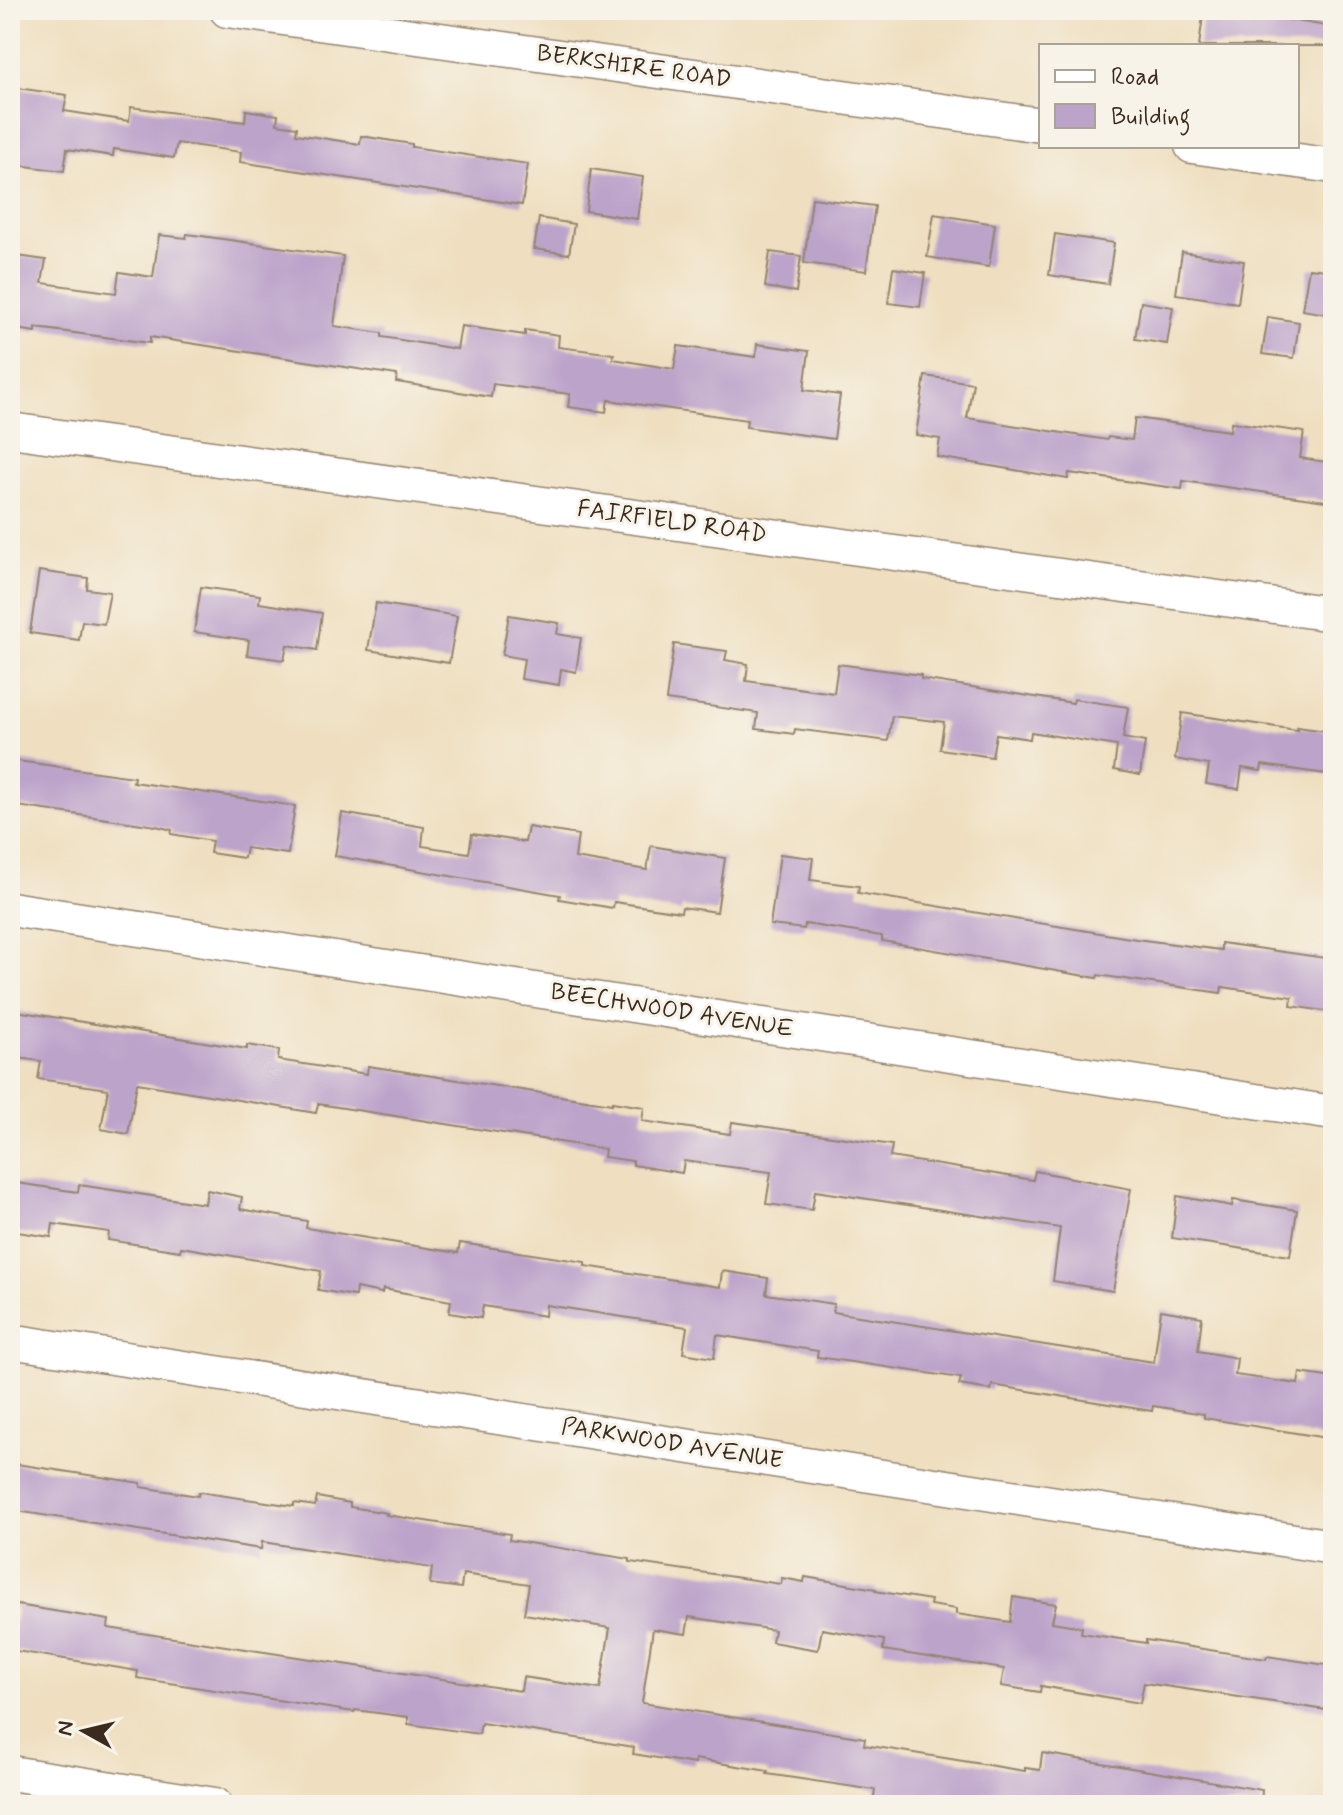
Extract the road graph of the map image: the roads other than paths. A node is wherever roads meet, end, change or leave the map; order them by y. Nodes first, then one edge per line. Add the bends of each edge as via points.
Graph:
1 (227, 10) edge
2 (1039, 125) edge
3 (1206, 148) edge
4 (1333, 166) edge
5 (10, 430) edge
6 (1333, 614) edge
7 (10, 909) edge
8 (1333, 1113) edge
9 (10, 1341) edge
10 (1333, 1547) edge
11 (10, 1773) edge
12 (215, 1805) edge

1 - 2 street, BERKSHIRE ROAD
3 - 4 street
5 - 6 street, FAIRFIELD ROAD
7 - 8 street, BEECHWOOD AVENUE
9 - 10 street, PARKWOOD AVENUE
11 - 12 street

